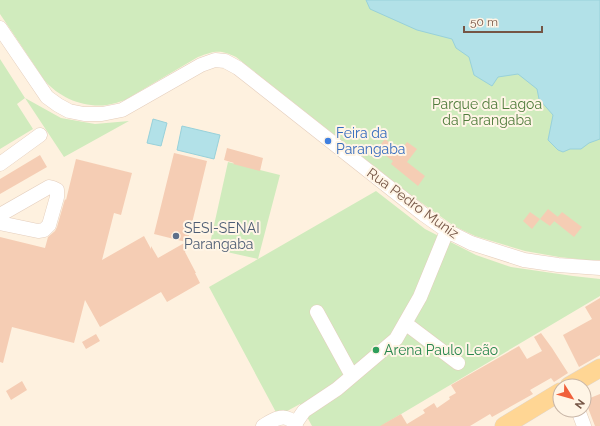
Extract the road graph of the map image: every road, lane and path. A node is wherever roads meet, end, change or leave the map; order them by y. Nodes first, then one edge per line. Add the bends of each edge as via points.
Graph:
1 (0, 28) edge
2 (40, 134) dead end
3 (0, 164) edge
4 (0, 215) edge
5 (0, 223) edge
6 (447, 231) junction
7 (600, 268) edge
8 (317, 312) dead end
9 (405, 323) junction
10 (458, 363) dead end
11 (600, 368) edge
12 (352, 376) junction
13 (583, 378) edge
14 (552, 397) edge
15 (295, 425) edge
16 (263, 426) edge
17 (504, 426) edge

1 - 6 street, Rua Pedro Muniz via 47,97 69,111 84,114 122,110 201,65 215,60 225,62 238,68
2 - 3 street
4 - 5 street via 49,187 57,190 49,225 44,230
6 - 7 street, Rua Pedro Muniz via 471,243 524,260
6 - 9 street via 420,297
8 - 12 street
9 - 10 street
9 - 12 street via 396,339
11 - 13 main road
12 - 15 street via 304,411
14 - 17 main road
15 - 16 street via 288,418 280,417

